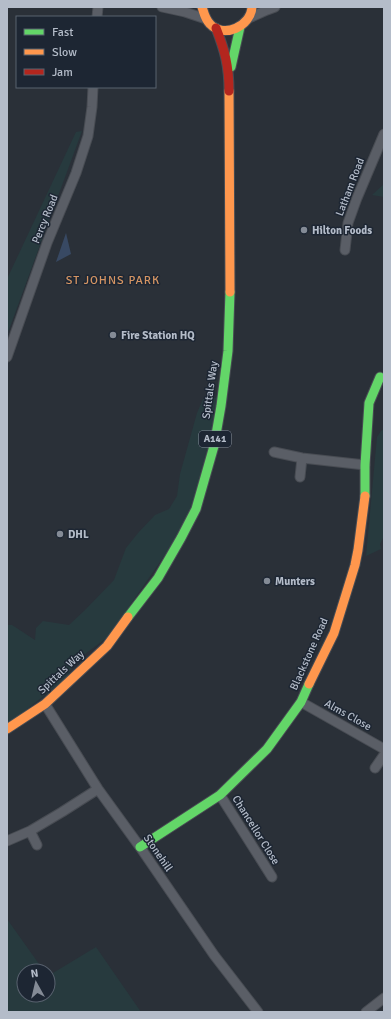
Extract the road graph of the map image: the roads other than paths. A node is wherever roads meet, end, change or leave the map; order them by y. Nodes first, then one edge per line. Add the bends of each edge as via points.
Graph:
1 (162, 7) edge
2 (202, 7) edge
3 (252, 7) edge
4 (275, 7) edge
5 (249, 18) junction
6 (206, 19) junction
7 (240, 27) junction
8 (216, 28) junction
9 (229, 72) junction
10 (93, 88) edge
11 (384, 134) edge
12 (344, 250) dead end
13 (7, 357) edge
14 (380, 377) dead end
15 (274, 452) dead end
16 (302, 458) junction
17 (365, 466) junction
18 (300, 477) dead end
19 (301, 702) junction
20 (44, 704) junction
21 (7, 729) edge
22 (384, 749) edge
23 (384, 755) edge
24 (375, 768) dead end
25 (98, 789) junction
26 (220, 795) junction
27 (30, 831) junction
28 (7, 841) edge
29 (37, 845) dead end
30 (140, 847) junction
31 (272, 877) dead end
32 (384, 998) edge
33 (258, 1012) edge
34 (366, 1012) edge

1 - 6 street
2 - 6 main road, A141
3 - 5 main road
4 - 5 street
5 - 7 main road
6 - 8 main road, A141
7 - 8 main road via 232,30
7 - 9 main road, A141
8 - 9 main road, A141 via 224,48
9 - 20 main road, Spittals Way / A141 via 228,351 222,406 214,446 196,509 158,578 108,646
10 - 13 street, Percy Road via 88,136
11 - 12 street, Latham Road via 356,198 348,223
14 - 17 main road, Blackstone Road via 369,403
15 - 16 street
16 - 17 street
16 - 18 street
17 - 19 main road, Blackstone Road via 365,496 355,565 334,633
19 - 22 street, Alms Close
19 - 26 main road, Blackstone Road via 267,748
20 - 21 main road, Spittals Way / A141
20 - 25 street, Stonehill
23 - 24 street
25 - 27 street
25 - 30 street, Stonehill
26 - 30 main road, Blackstone Road
26 - 31 street, Chancellor Close
27 - 28 street
27 - 29 street
30 - 33 street, Stonehill via 214,956
32 - 34 street

